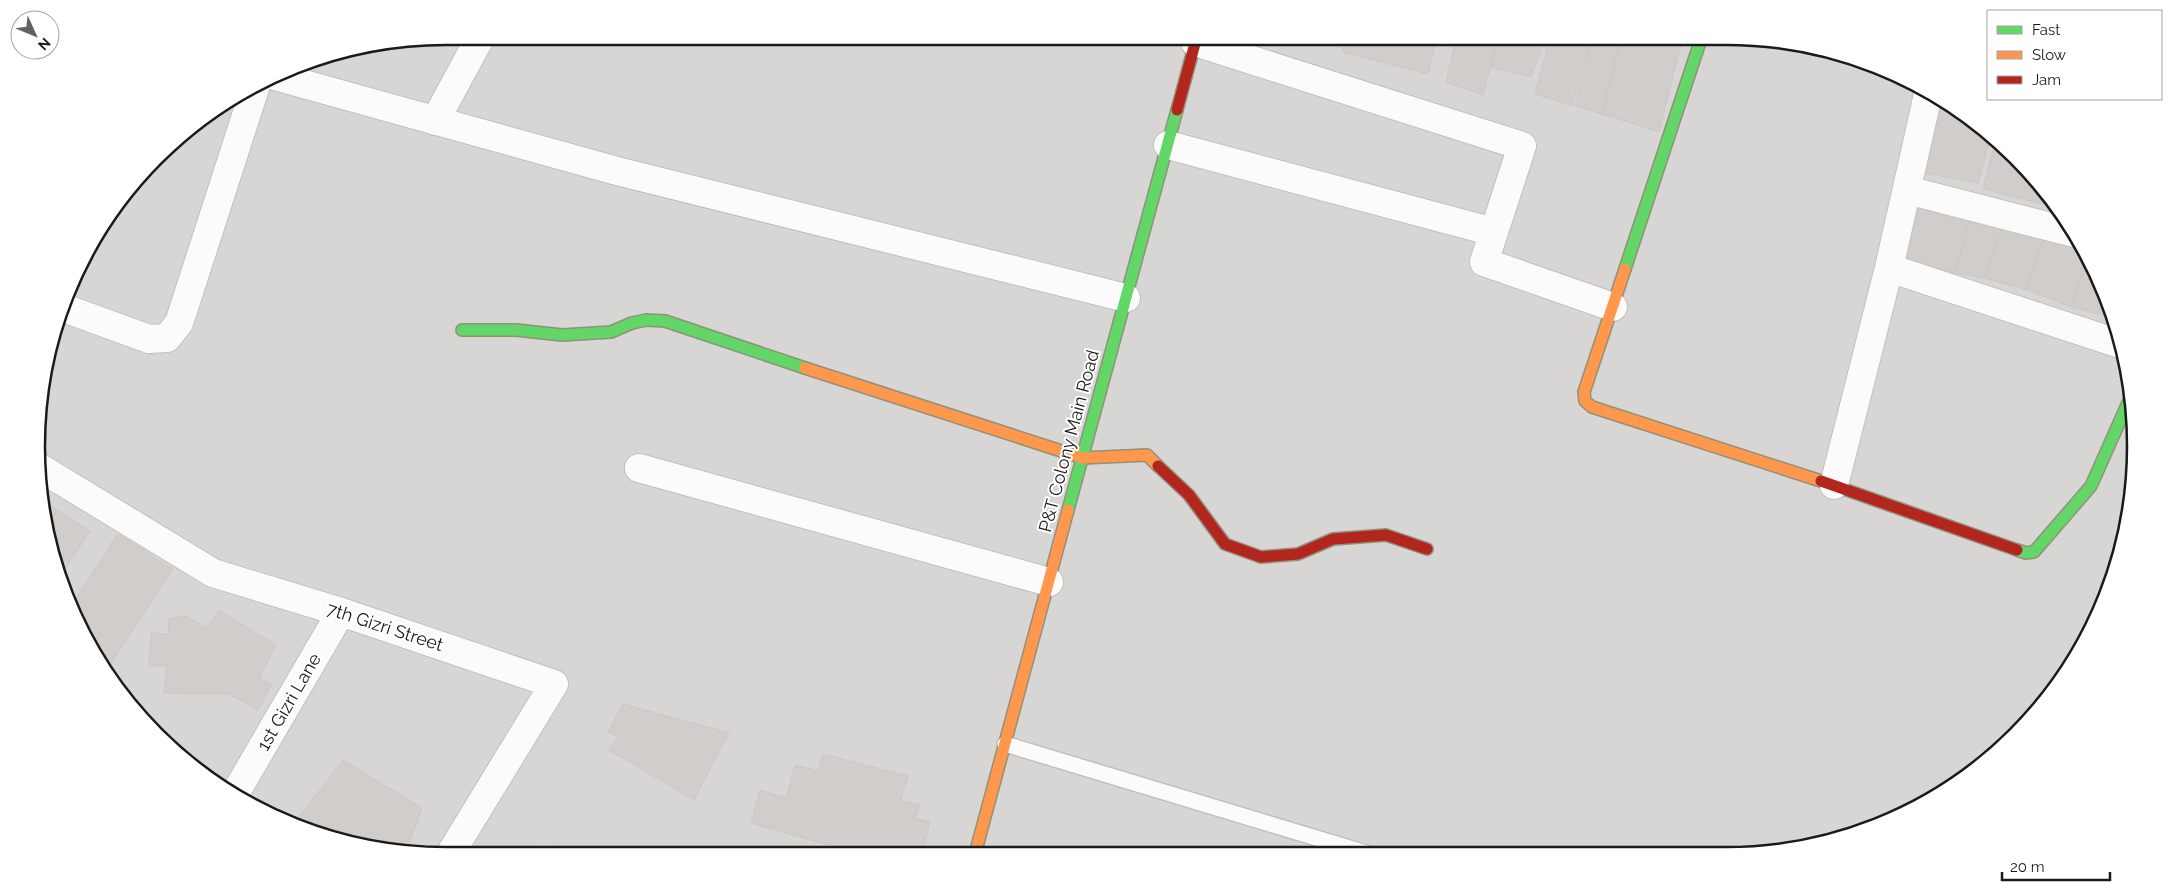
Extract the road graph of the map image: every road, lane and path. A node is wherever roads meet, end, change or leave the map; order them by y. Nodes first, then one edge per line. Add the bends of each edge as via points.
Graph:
1 (476, 45) edge
2 (1194, 45) edge
3 (1214, 45) edge
4 (1699, 45) edge
5 (286, 79) edge
6 (252, 95) edge
7 (1927, 100) edge
8 (435, 121) junction
9 (1168, 144) junction
10 (1907, 190) junction
11 (2063, 230) edge
12 (1494, 232) junction
13 (1889, 268) junction
14 (1126, 298) junction
15 (1612, 307) junction
16 (69, 310) edge
17 (462, 330) dead end
18 (2113, 341) edge
19 (2125, 409) edge
20 (1083, 458) junction
21 (639, 468) dead end
22 (46, 471) edge
23 (1834, 485) junction
24 (1427, 549) dead end
25 (1049, 582) junction
26 (342, 612) junction
27 (1005, 744) junction
28 (238, 789) edge
29 (454, 847) edge
30 (977, 847) edge
31 (1346, 847) edge

1 - 8 street
2 - 9 street, P&T Colony Main Road
3 - 12 street via 1522,146
4 - 15 street
5 - 8 street
6 - 16 street via 179,323 167,338 149,340
7 - 10 street
8 - 14 street via 617,171
9 - 12 street
9 - 14 street, P&T Colony Main Road
10 - 11 street
10 - 13 street
12 - 15 street via 1484,262
13 - 18 street
13 - 23 street
14 - 20 street, P&T Colony Main Road
15 - 23 street via 1584,392 1585,401 1592,406
17 - 20 street via 516,330 562,335 611,332 646,320 665,321
19 - 23 street via 2091,486 2034,552 2018,551
20 - 24 street via 1147,455 1190,496 1225,544 1261,557 1298,554 1334,539 1386,534
20 - 25 street, P&T Colony Main Road
21 - 25 street
22 - 26 street, 7th Gizri Street via 213,573
25 - 27 street, P&T Colony Main Road
26 - 28 street, 1st Gizri Lane
26 - 29 street, 7th Gizri Street via 554,684
27 - 30 street, P&T Colony Main Road
27 - 31 lane

